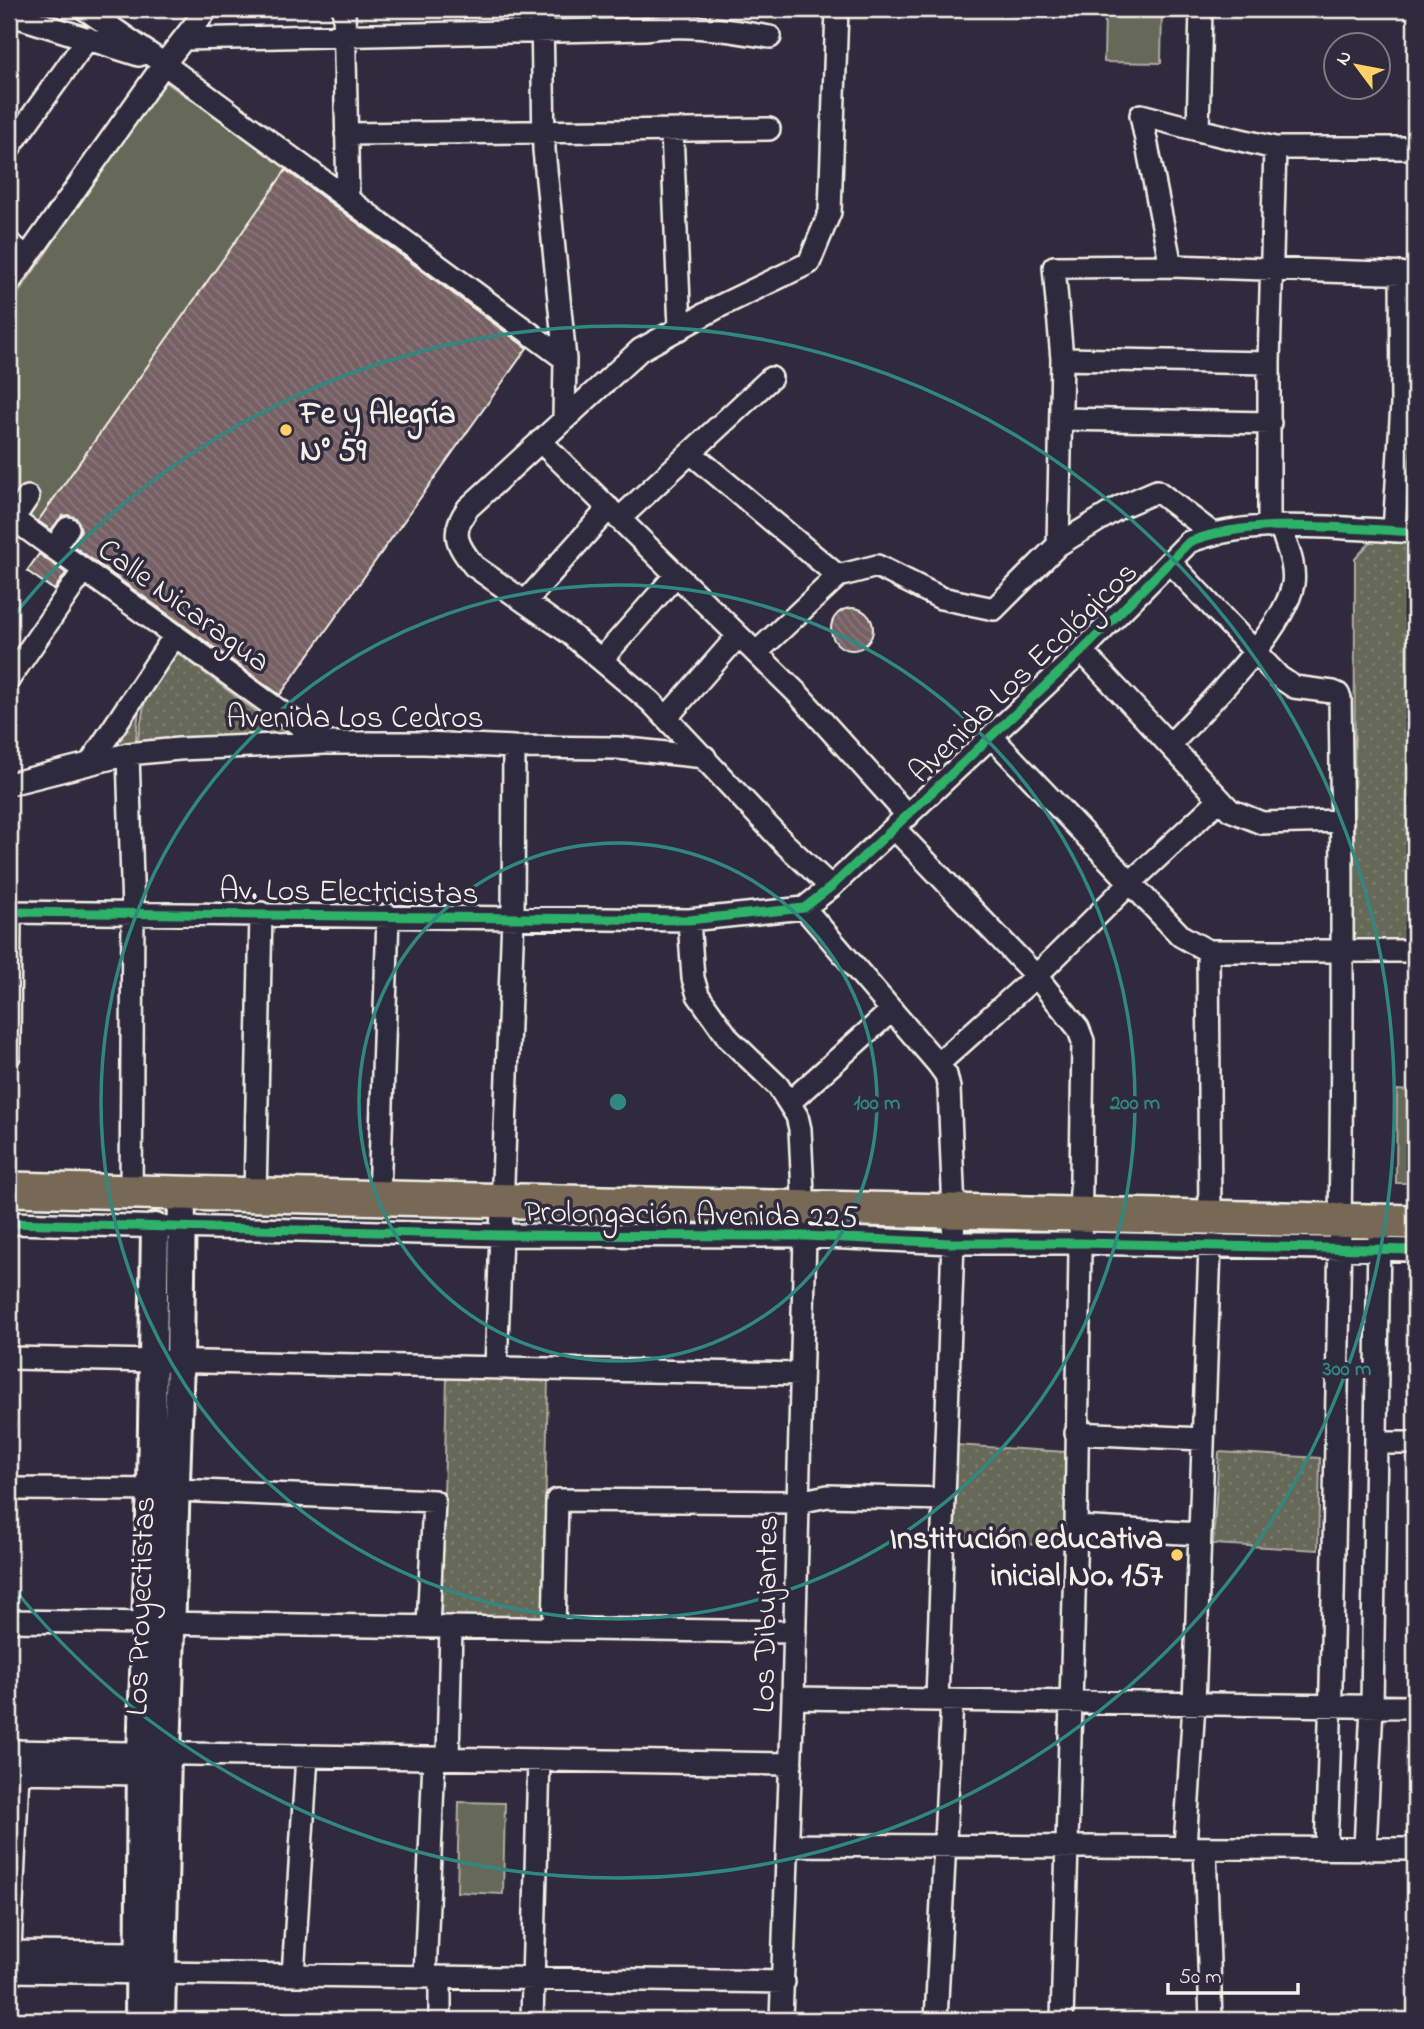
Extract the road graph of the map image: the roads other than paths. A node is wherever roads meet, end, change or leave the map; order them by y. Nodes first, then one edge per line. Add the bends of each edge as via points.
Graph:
1 (85, 9) edge
2 (207, 9) edge
3 (344, 9) edge
4 (837, 9) edge
5 (1201, 9) edge
6 (9, 14) edge
7 (542, 20) edge
8 (344, 35) junction
9 (770, 37) dead end
10 (88, 38) junction
11 (184, 39) junction
12 (164, 64) junction
13 (769, 129) dead end
14 (1198, 130) junction
15 (672, 131) junction
16 (544, 133) junction
17 (346, 134) junction
18 (9, 148) edge
19 (1275, 148) junction
20 (1415, 148) edge
21 (348, 199) junction
22 (9, 243) edge
23 (27, 257) junction
24 (1171, 267) junction
25 (1272, 269) junction
26 (1408, 274) edge
27 (9, 283) edge
28 (680, 328) junction
29 (565, 359) junction
30 (1062, 359) junction
31 (1269, 363) junction
32 (771, 378) dead end
33 (1409, 404) edge
34 (564, 418) junction
35 (1061, 419) junction
36 (1270, 423) junction
37 (540, 441) junction
38 (691, 453) junction
39 (19, 507) edge
40 (614, 514) junction
41 (1275, 527) junction
42 (1405, 531) edge
43 (1212, 533) junction
44 (1058, 545) junction
45 (1170, 562) junction
46 (84, 570) junction
47 (676, 575) junction
48 (838, 576) junction
49 (524, 602) junction
50 (175, 635) junction
51 (738, 636) junction
52 (1082, 651) junction
53 (1254, 652) junction
54 (756, 653) junction
55 (601, 660) junction
56 (9, 679) edge
57 (667, 717) junction
58 (992, 737) junction
59 (324, 743) junction
60 (1170, 745) junction
61 (514, 747) junction
62 (128, 754) junction
63 (705, 757) junction
64 (90, 764) junction
65 (9, 784) edge
66 (1220, 799) junction
67 (1342, 821) junction
68 (901, 822) junction
69 (1130, 883) junction
70 (831, 887) junction
71 (804, 908) junction
72 (10, 912) edge
73 (133, 912) junction
74 (261, 913) junction
75 (388, 915) junction
76 (513, 916) junction
77 (689, 920) junction
78 (1208, 951) junction
79 (1415, 951) edge
80 (1342, 952) junction
81 (1036, 976) junction
82 (892, 1010) junction
83 (9, 1056) edge
84 (938, 1063) junction
85 (790, 1102) junction
86 (9, 1189) edge
87 (131, 1194) junction
88 (182, 1194) junction
89 (255, 1196) junction
90 (379, 1199) junction
91 (502, 1202) junction
92 (804, 1222) junction
93 (1415, 1222) edge
94 (9, 1223) edge
95 (155, 1227) junction
96 (181, 1227) junction
97 (953, 1227) junction
98 (1080, 1228) junction
99 (1210, 1232) junction
100 (1340, 1234) junction
101 (501, 1235) junction
102 (1379, 1235) junction
103 (1415, 1250) edge
104 (9, 1358) edge
105 (153, 1361) junction
106 (180, 1361) junction
107 (496, 1368) junction
108 (800, 1374) junction
109 (1076, 1433) junction
110 (1202, 1439) junction
111 (1376, 1443) junction
112 (1415, 1443) edge
113 (9, 1489) edge
114 (163, 1491) junction
115 (944, 1499) junction
116 (798, 1502) junction
117 (1076, 1527) junction
118 (1200, 1534) junction
119 (9, 1621) edge
120 (145, 1623) junction
121 (171, 1623) junction
122 (428, 1627) junction
123 (451, 1627) junction
124 (554, 1629) junction
125 (795, 1632) junction
126 (793, 1698) junction
127 (944, 1700) junction
128 (1072, 1702) junction
129 (1194, 1704) junction
130 (1331, 1706) junction
131 (1372, 1706) junction
132 (1415, 1707) edge
133 (307, 1756) junction
134 (441, 1758) junction
135 (149, 1760) junction
136 (538, 1760) junction
137 (14, 1762) edge
138 (791, 1765) junction
139 (788, 1845) junction
140 (946, 1846) junction
141 (1067, 1847) junction
142 (1195, 1847) junction
143 (1326, 1848) junction
144 (1365, 1848) junction
145 (1415, 1849) edge
146 (9, 1952) edge
147 (147, 1967) junction
148 (293, 1975) junction
149 (433, 1977) junction
150 (534, 1979) junction
151 (784, 1982) junction
152 (139, 2020) edge
153 (161, 2020) edge
154 (440, 2020) edge
155 (532, 2020) edge
156 (781, 2020) edge
157 (936, 2020) edge
158 (1062, 2020) edge
159 (1211, 2020) edge

1 - 12 street
2 - 11 street
3 - 8 street
4 - 28 street via 830,212 809,263
5 - 14 street
6 - 10 street
7 - 8 street
7 - 9 street via 643,29 706,27
7 - 16 street
8 - 11 street
8 - 17 street
10 - 12 street
10 - 18 street
11 - 12 street
12 - 21 street
12 - 23 street
13 - 15 street
14 - 19 street
14 - 24 street via 1141,114
15 - 16 street
15 - 28 street
16 - 17 street
16 - 29 street
17 - 21 street
19 - 20 street
19 - 25 street
21 - 29 street
22 - 23 street
23 - 27 street
24 - 25 street
24 - 30 street via 1054,267
25 - 26 street
25 - 31 street
26 - 33 street
28 - 34 street via 640,350
29 - 34 street
30 - 31 street
30 - 35 street
31 - 36 street
32 - 38 street
33 - 42 street
34 - 37 street
35 - 36 street
35 - 44 street
36 - 41 street
37 - 40 street
37 - 49 street via 468,508 456,537 474,566
38 - 40 street
38 - 48 street
39 - 46 street, Calle Nicaragua
40 - 47 street
40 - 49 street
41 - 42 street, Avenida Los Ecológicos
41 - 43 street, Avenida Los Ecológicos
41 - 53 street via 1293,567 1294,582 1289,600
43 - 44 street via 1157,491
43 - 45 street, Avenida Los Ecológicos via 1189,542
44 - 48 street via 994,609 941,598 877,566
45 - 52 street, Avenida Los Ecológicos
45 - 53 street
46 - 50 street, Calle Nicaragua
46 - 56 street
47 - 51 street
47 - 55 street
48 - 54 street
49 - 55 street
50 - 59 street, Calle Nicaragua
50 - 64 street
51 - 54 street
51 - 57 street
52 - 58 street, Avenida Los Ecológicos
52 - 60 street
53 - 60 street
53 - 67 street via 1294,687 1338,694
54 - 68 street via 798,694
55 - 57 street
57 - 63 street
58 - 68 street, Avenida Los Ecológicos
58 - 69 street
59 - 61 street, Avenida Los Cedros
59 - 62 street, Avenida Los Cedros
60 - 66 street
61 - 63 street, Avenida Los Cedros via 618,748
61 - 76 street
62 - 64 street, Avenida Los Cedros
62 - 73 street
63 - 70 street
64 - 65 street, Avenida Los Cedros
66 - 67 street via 1230,810 1262,823
66 - 69 street
67 - 80 street
68 - 70 street, Avenida Los Ecológicos
68 - 81 street
69 - 78 street via 1181,936
69 - 81 street
70 - 71 street, Avenida Los Ecológicos
71 - 77 street
71 - 82 street
72 - 73 street, Av. Los Electricistas
72 - 83 street
73 - 74 street, Av. Los Electricistas
73 - 87 street
74 - 75 street, Av. Los Electricistas
74 - 89 street
75 - 76 street, Av. Los Electricistas
75 - 90 street
76 - 77 street, Av. Los Electricistas
76 - 91 street
77 - 85 street via 698,995 729,1039
78 - 80 street
78 - 99 street
79 - 80 street
80 - 100 street
81 - 84 street
81 - 98 street via 1078,1028 1083,1041
82 - 84 street
82 - 85 street
84 - 97 street via 949,1088
85 - 92 street, Los Dibujantes via 800,1129
86 - 87 main road, Prolongación Avenida 225
87 - 88 main road, Prolongación Avenida 225
88 - 89 main road, Prolongación Avenida 225
88 - 96 street, Los Proyectistas
89 - 90 main road, Prolongación Avenida 225
90 - 91 main road, Prolongación Avenida 225
91 - 92 main road, Prolongación Avenida 225
91 - 101 street
92 - 97 main road, Prolongación Avenida 225
92 - 101 street, Prolongación Avenida 225
92 - 108 street, Los Dibujantes
93 - 102 main road, Prolongación Avenida 225
94 - 95 street, Prolongación Avenida 225
95 - 96 street, Prolongación Avenida 225
95 - 105 street
96 - 101 street, Prolongación Avenida 225
96 - 106 street, Los Proyectistas
97 - 98 main road, Prolongación Avenida 225
97 - 115 street
98 - 99 main road, Prolongación Avenida 225
98 - 109 street
99 - 100 main road, Prolongación Avenida 225
99 - 110 street
100 - 102 main road, Prolongación Avenida 225
100 - 130 street
101 - 107 street
102 - 103 street, Prolongación Avenida 225
102 - 111 street
104 - 105 street
105 - 106 street
105 - 114 street
106 - 107 street
106 - 114 street, Los Proyectistas
107 - 108 street
108 - 116 street, Los Dibujantes
109 - 110 street
109 - 117 street
110 - 118 street
111 - 112 street
111 - 131 street
113 - 114 street
114 - 120 street
114 - 121 street, Los Proyectistas
114 - 122 street via 434,1501
115 - 116 street via 828,1496
115 - 127 street
116 - 124 street via 557,1500
116 - 125 street, Los Dibujantes
117 - 118 street
117 - 128 street
118 - 129 street
119 - 120 street
120 - 121 street
120 - 135 street
121 - 122 street
121 - 135 street, Los Proyectistas
122 - 123 street
123 - 124 street
123 - 134 street
124 - 125 street
125 - 126 street, Los Dibujantes
126 - 127 street
126 - 138 street, Los Dibujantes
127 - 128 street
127 - 140 street
128 - 129 street
128 - 141 street
129 - 130 street
129 - 142 street
130 - 131 street
130 - 143 street
131 - 132 street
131 - 144 street
133 - 134 street
133 - 135 street
133 - 148 street
134 - 136 street
134 - 149 street
135 - 137 street
135 - 147 street, Los Proyectistas
136 - 138 street
136 - 150 street
137 - 146 street
138 - 139 street, Los Dibujantes
139 - 140 street
139 - 151 street, Los Dibujantes
140 - 141 street
140 - 157 street
141 - 142 street
141 - 158 street
142 - 143 street
142 - 159 street
143 - 144 street
144 - 145 street
146 - 147 street via 9,1971
147 - 148 street
147 - 152 street
147 - 153 street, Los Proyectistas
148 - 149 street
149 - 150 street
149 - 154 street
150 - 151 street
150 - 155 street
151 - 156 street, Los Dibujantes

